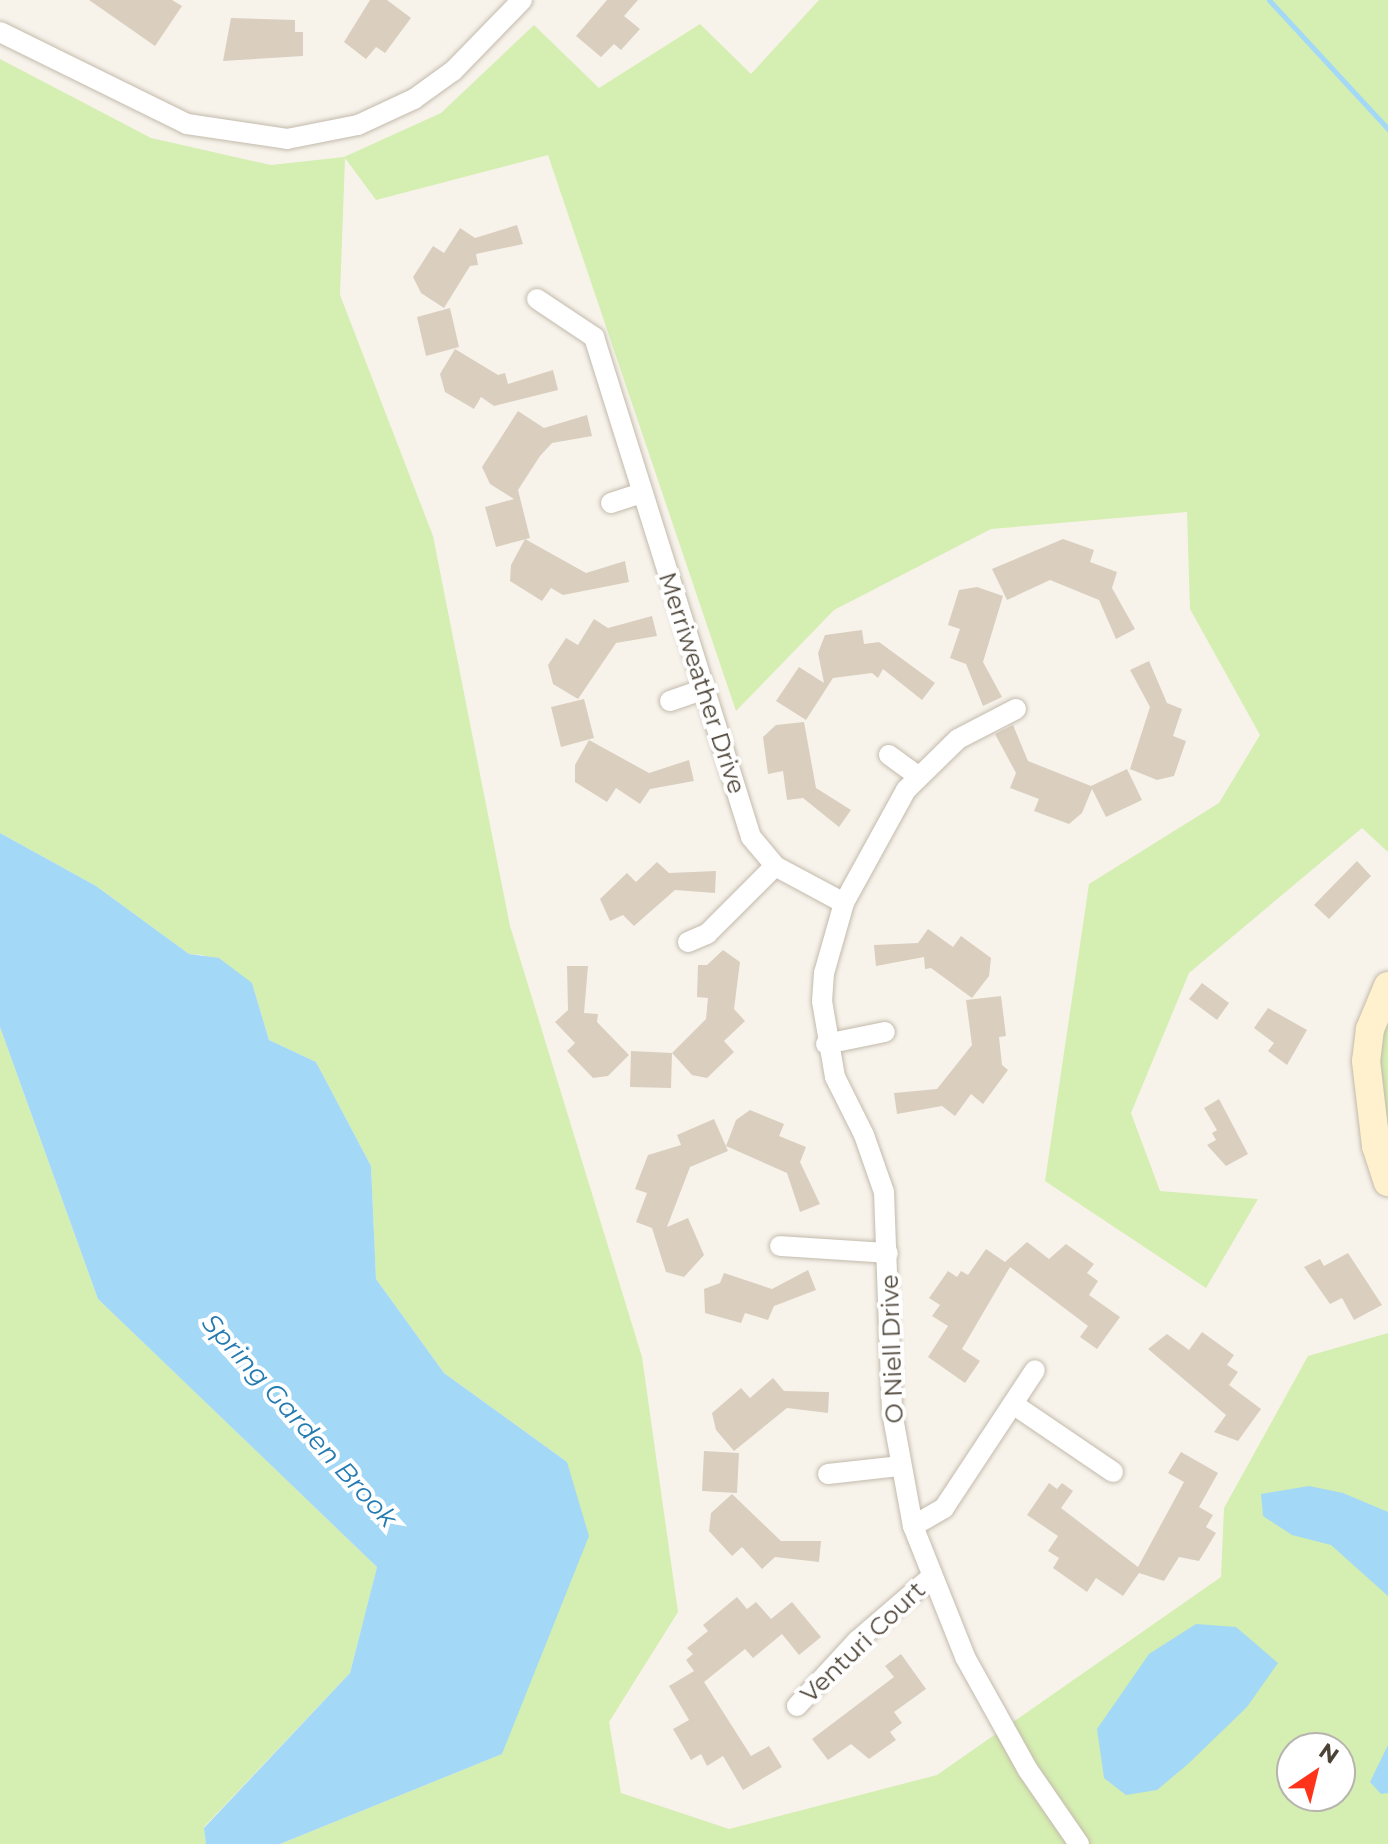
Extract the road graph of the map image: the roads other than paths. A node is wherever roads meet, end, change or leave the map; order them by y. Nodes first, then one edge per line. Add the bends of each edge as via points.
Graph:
1 (522, 0) edge
2 (0, 32) edge
3 (537, 299) dead end
4 (642, 493) junction
5 (611, 503) dead end
6 (704, 689) junction
7 (670, 701) dead end
8 (1016, 709) dead end
9 (889, 755) dead end
10 (917, 775) junction
11 (775, 866) junction
12 (844, 903) junction
13 (688, 942) dead end
14 (1388, 986) edge
15 (885, 1032) dead end
16 (826, 1044) junction
17 (1388, 1182) edge
18 (780, 1246) dead end
19 (888, 1253) junction
20 (1035, 1370) dead end
21 (1013, 1404) junction
22 (899, 1466) junction
23 (1113, 1472) dead end
24 (828, 1474) dead end
25 (913, 1526) junction
26 (930, 1578) junction
27 (797, 1706) dead end
28 (1079, 1844) edge

1 - 2 street via 453,71 382,115 287,139 187,124
3 - 4 street, Merriweather Drive via 594,337
4 - 5 street
4 - 6 street, Merriweather Drive
6 - 7 street
6 - 11 street, Merriweather Drive via 751,837
8 - 10 street, O Niell Drive via 958,739
9 - 10 street
10 - 12 street, O Niell Drive via 868,851
11 - 12 street
11 - 13 street via 707,934
12 - 16 street, O Niell Drive via 824,973
14 - 17 street via 1370,1029 1366,1061 1376,1146
15 - 16 street
16 - 19 street, O Niell Drive via 835,1077 876,1165
18 - 19 street
19 - 22 street, O Niell Drive via 888,1351
20 - 21 street
21 - 23 street
21 - 25 street via 944,1508
22 - 24 street
22 - 25 street, O Niell Drive
25 - 26 street, O Niell Drive
26 - 27 street, Venturi Court via 858,1640
26 - 28 street, O Niell Drive via 1000,1722

